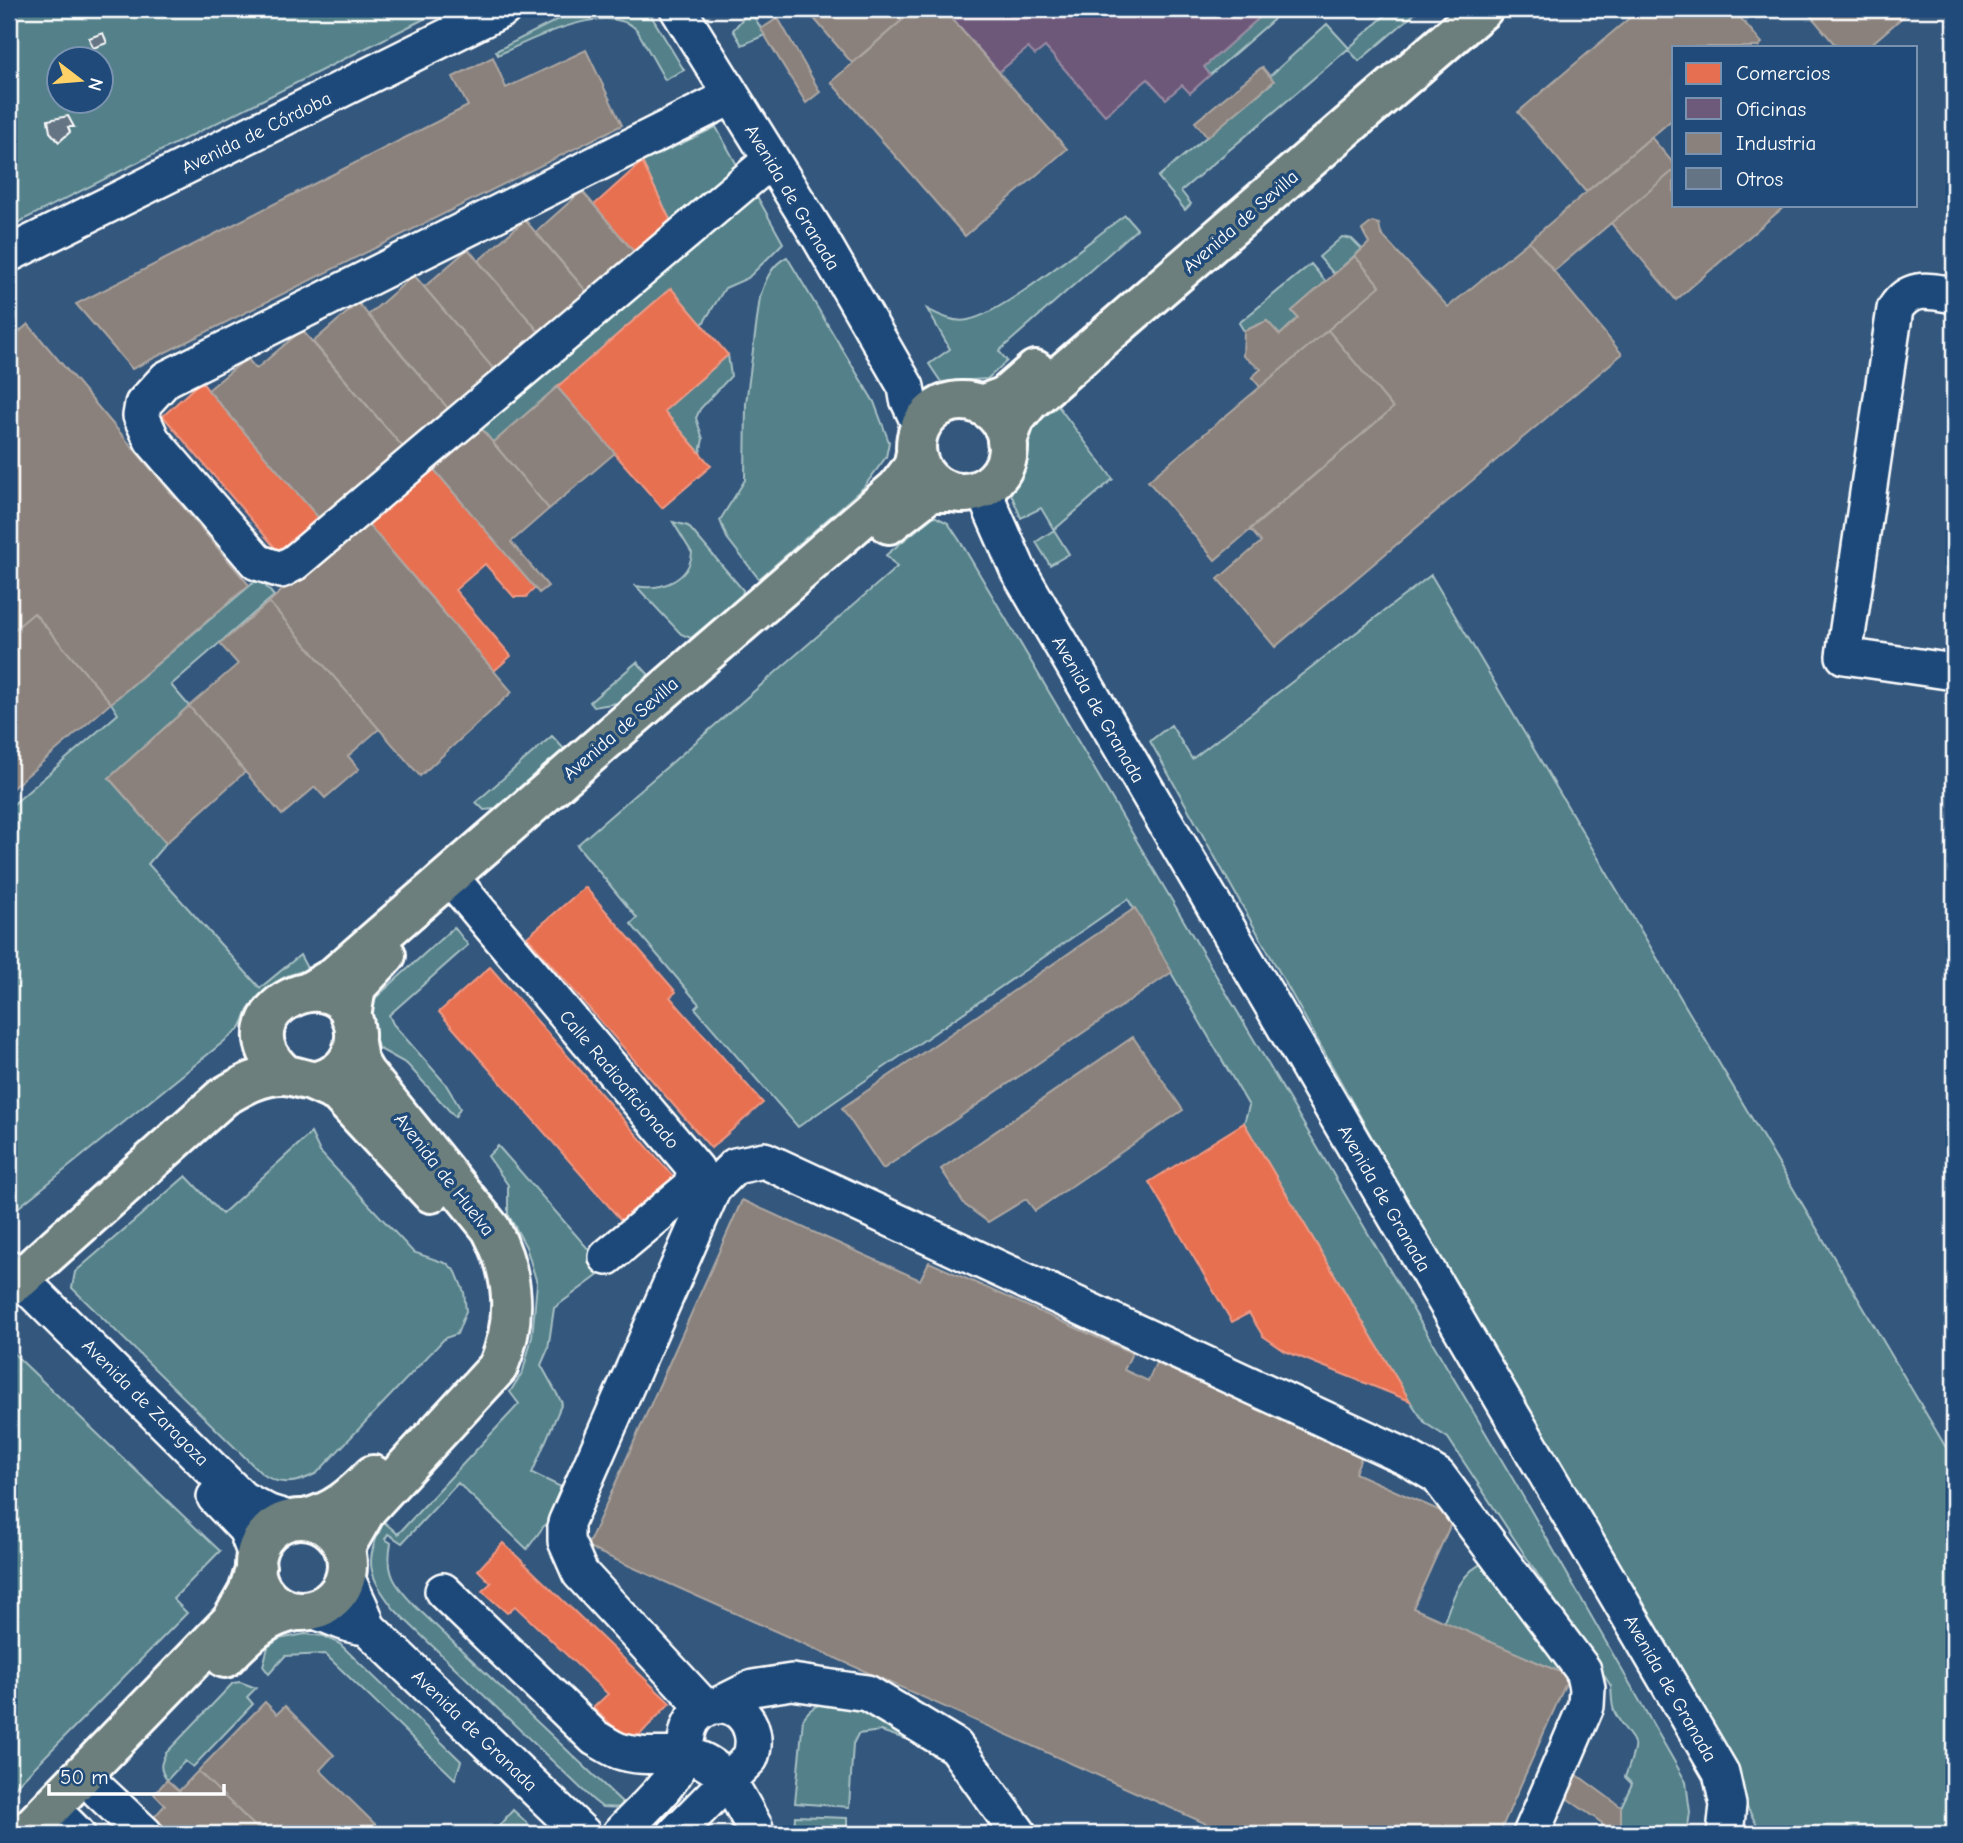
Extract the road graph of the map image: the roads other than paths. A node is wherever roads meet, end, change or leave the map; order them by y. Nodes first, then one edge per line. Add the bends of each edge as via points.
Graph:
1 (503, 9) edge
2 (678, 9) edge
3 (1452, 9) edge
4 (1483, 9) edge
5 (732, 96) junction
6 (771, 160) junction
7 (9, 254) edge
8 (1954, 295) edge
9 (981, 405) junction
10 (925, 429) junction
11 (1007, 441) junction
12 (964, 491) junction
13 (1954, 672) edge
14 (461, 890) junction
15 (310, 991) junction
16 (353, 1029) junction
17 (266, 1030) junction
18 (299, 1078) junction
19 (607, 1258) dead end
20 (11, 1276) edge
21 (299, 1520) junction
22 (256, 1561) junction
23 (345, 1562) junction
24 (443, 1591) dead end
25 (304, 1610) junction
26 (367, 1627) junction
27 (792, 1682) junction
28 (712, 1707) junction
29 (754, 1748) junction
30 (683, 1754) junction
31 (728, 1782) junction
32 (99, 1790) junction
33 (685, 1824) edge
34 (67, 1831) edge
35 (756, 1831) edge
36 (25, 1834) edge
37 (145, 1834) edge
38 (583, 1834) edge
39 (620, 1834) edge
40 (1020, 1834) edge
41 (1531, 1834) edge
42 (1725, 1834) edge

1 - 7 street, Avenida de Córdoba
2 - 5 street, Avenida de Granada
3 - 9 main road, Avenida de Sevilla via 1004,396
4 - 11 main road, Avenida de Sevilla via 1029,402 1015,419
5 - 6 street, Avenida de Granada
5 - 6 street via 166,379 143,404 144,426 152,440 257,562 281,570
6 - 10 street, Avenida de Granada via 906,387 919,389
8 - 13 street via 1918,290 1908,293 1895,309 1844,656
9 - 10 main road via 959,401
9 - 11 main road via 998,419
10 - 12 main road via 927,478
10 - 15 main road, Avenida de Sevilla via 913,467 898,488 332,978
11 - 12 main road via 996,477
12 - 14 main road, Avenida de Sevilla via 930,492 918,499
12 - 42 street, Avenida de Granada via 993,545 1018,570 1721,1773 1728,1805
14 - 16 main road, Avenida de Sevilla via 370,968 356,987
14 - 19 street, Calle Radioaficionado via 692,1164 696,1175 690,1188
15 - 16 main road via 334,998
15 - 17 main road via 285,999 269,1018
16 - 18 main road via 351,1054 335,1074
16 - 23 main road, Avenida de Huelva via 365,1073 491,1229 511,1280 512,1305 507,1345 498,1367 367,1509
17 - 18 main road via 270,1056
17 - 20 main road
18 - 20 main road via 245,1084 223,1097
18 - 21 main road, Avenida de Huelva via 338,1093 470,1234 488,1268 494,1305 487,1342 470,1375 353,1495 326,1515
20 - 21 street, Avenida de Zaragoza via 242,1499 269,1513
20 - 22 street, Avenida de Zaragoza via 239,1520 252,1539
21 - 22 main road via 269,1532
21 - 23 main road via 329,1529
22 - 25 main road via 264,1592 284,1608
22 - 36 main road via 248,1592 232,1620
23 - 25 main road via 333,1598
23 - 26 street, Avenida de Granada
24 - 30 street via 595,1738 618,1751
25 - 26 street, Avenida de Granada via 328,1614 348,1626
25 - 32 main road via 278,1614 261,1623
26 - 38 street, Avenida de Granada
27 - 28 street via 752,1688
27 - 29 street
27 - 40 street via 867,1693 928,1727 955,1746
28 - 29 street via 738,1710 746,1717
28 - 30 street via 690,1723
28 - 41 street via 580,1573 566,1541 566,1523 713,1188 735,1166 764,1160 1406,1457 1438,1476 1583,1670 1586,1706
29 - 31 street
29 - 35 street
30 - 31 street via 709,1763
30 - 39 street via 672,1775
31 - 33 street
31 - 35 street
32 - 34 main road
32 - 37 street
33 - 35 street via 721,1808 746,1818

